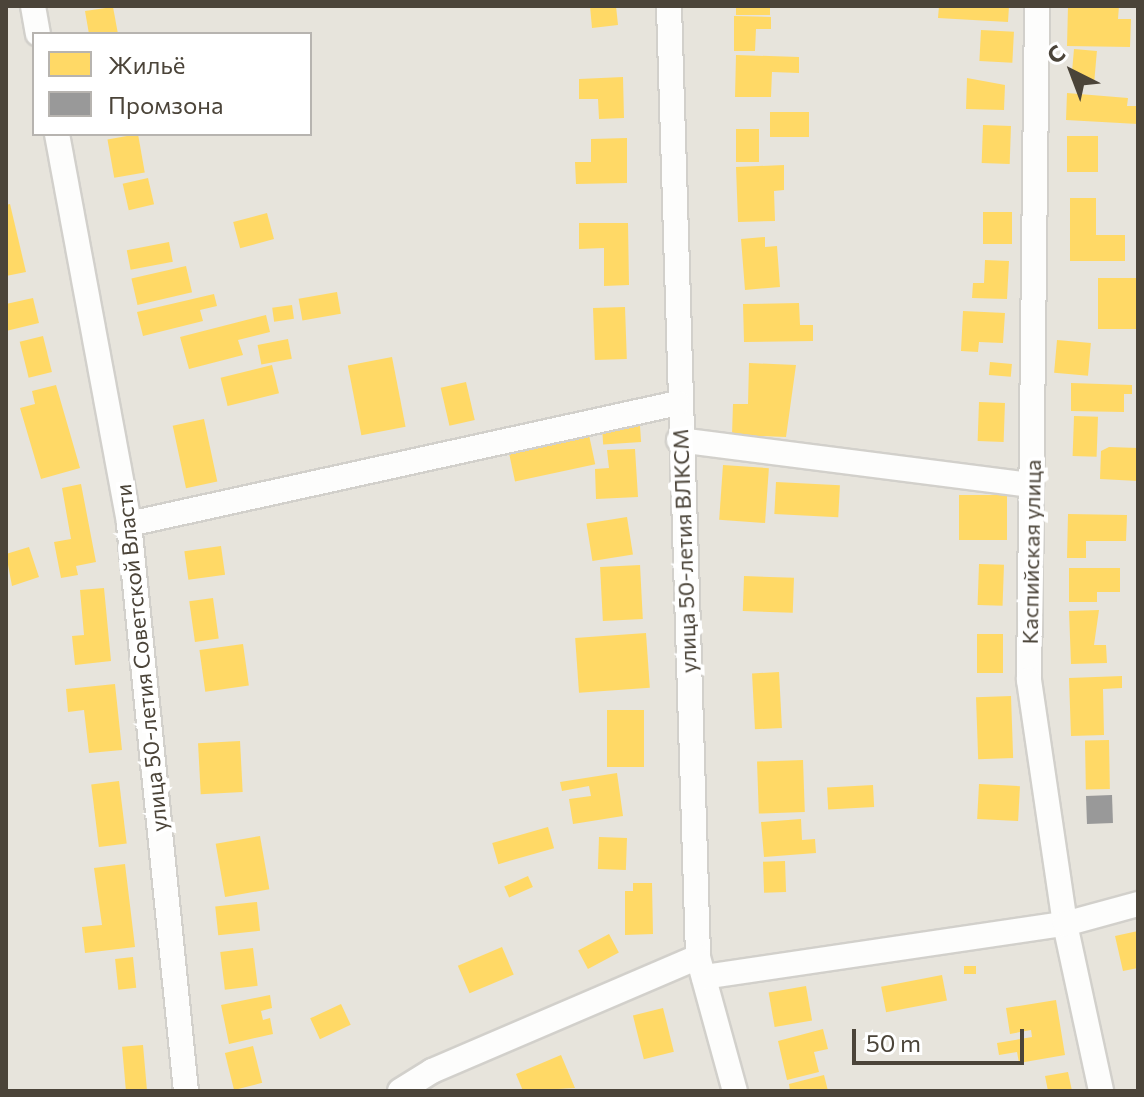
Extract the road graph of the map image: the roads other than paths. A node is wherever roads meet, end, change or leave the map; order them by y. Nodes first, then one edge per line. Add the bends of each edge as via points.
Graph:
1 (33, 6) edge
2 (669, 6) edge
3 (1037, 6) edge
4 (38, 32) edge
5 (57, 136) edge
6 (678, 403) junction
7 (679, 440) junction
8 (1031, 485) junction
9 (129, 524) junction
10 (1138, 904) edge
11 (1065, 924) junction
12 (701, 967) junction
13 (186, 1091) edge
14 (400, 1091) edge
15 (735, 1091) edge
16 (1101, 1091) edge

1 - 4 street
2 - 6 street, улица 50-летия ВЛКСМ
3 - 8 street, Каспийская улица
5 - 9 street, улица 50-летия Советской Власти
6 - 7 street, улица 50-летия ВЛКСМ
6 - 9 street
7 - 8 street
7 - 12 street, улица 50-летия ВЛКСМ
8 - 11 street, Каспийская улица via 1029,680
9 - 13 street, улица 50-летия Советской Власти
10 - 11 street
11 - 12 street
11 - 16 street, Каспийская улица
12 - 14 street via 432,1071
12 - 15 street, улица 50-летия ВЛКСМ

